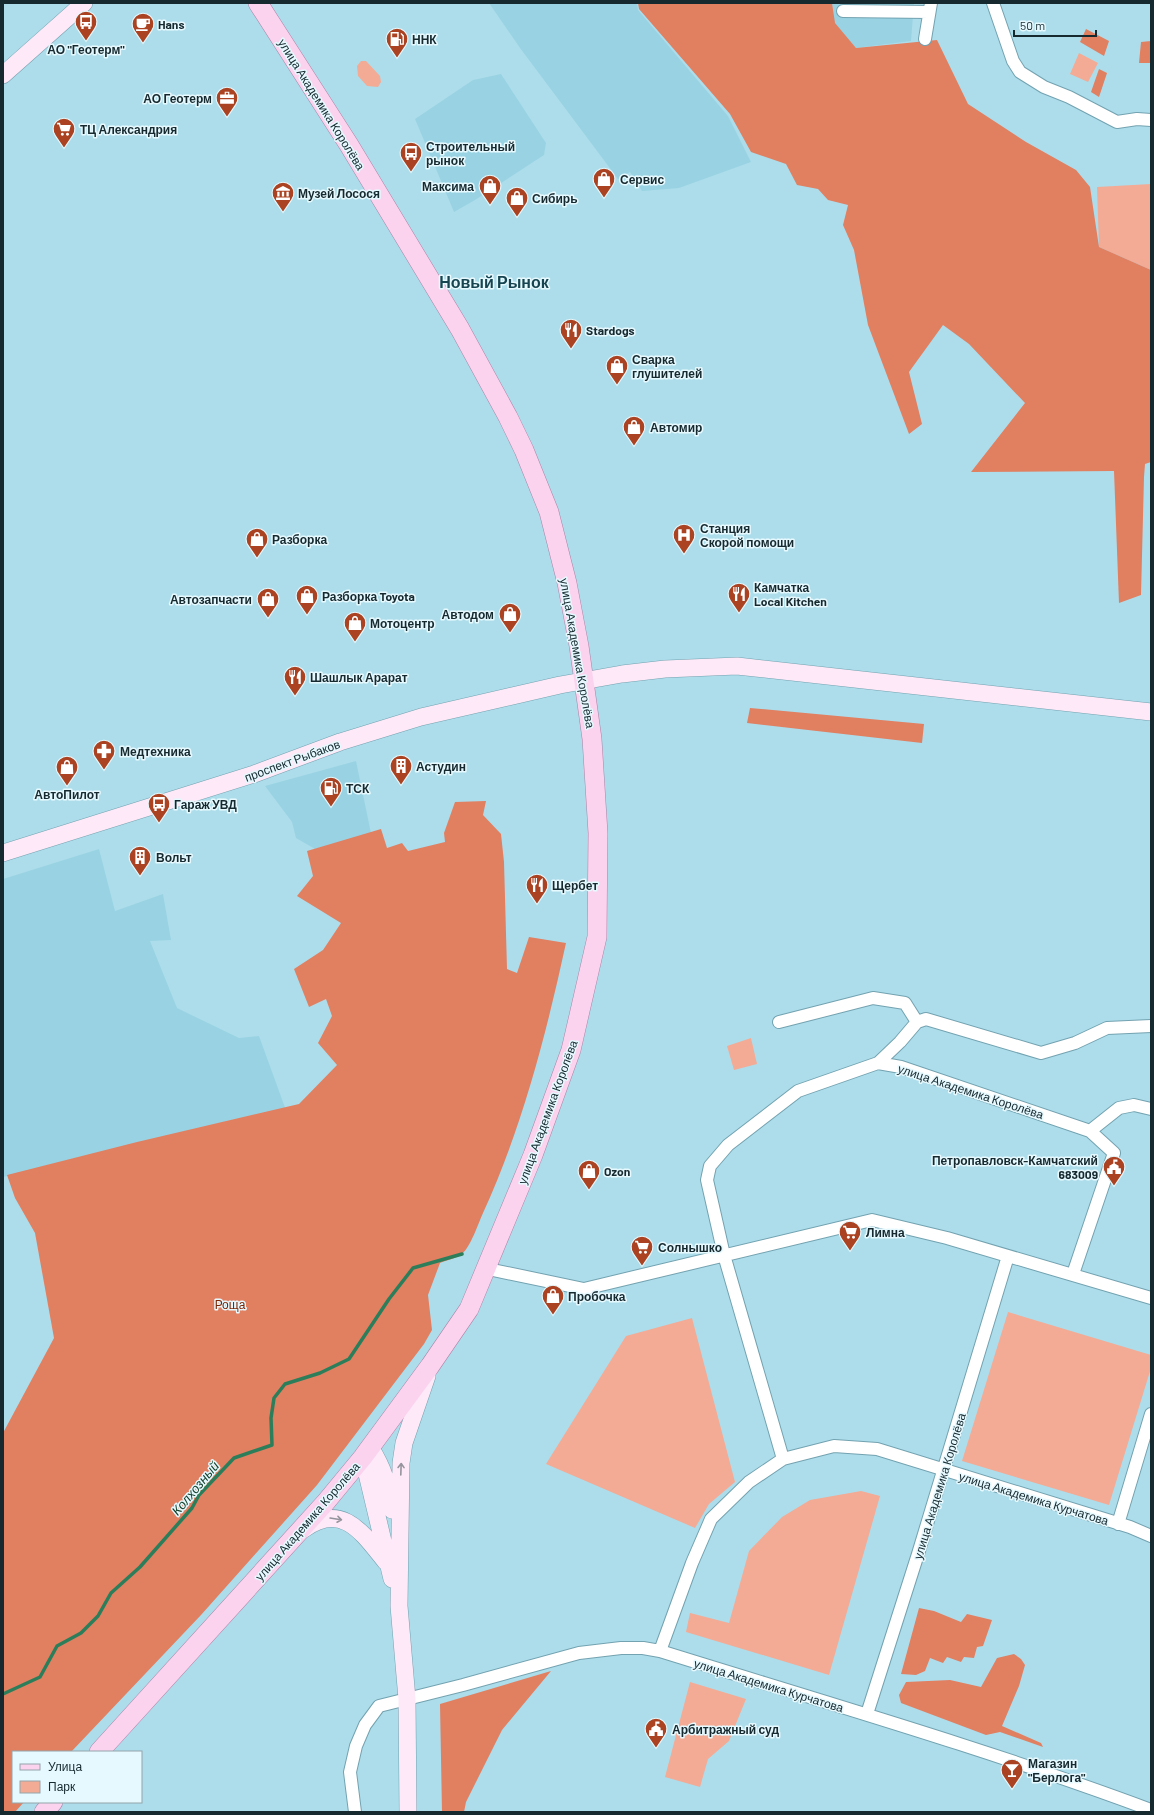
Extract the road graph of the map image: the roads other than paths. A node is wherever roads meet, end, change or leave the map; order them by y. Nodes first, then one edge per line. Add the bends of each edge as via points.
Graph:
1 (84, 3) edge
2 (258, 3) edge
3 (993, 3) edge
4 (930, 7) edge
5 (73, 9) edge
6 (843, 11) dead end
7 (925, 39) dead end
8 (3, 75) edge
9 (1151, 120) edge
10 (584, 680) junction
11 (1151, 712) edge
12 (3, 853) edge
13 (779, 1022) dead end
14 (917, 1022) junction
15 (1151, 1026) edge
16 (878, 1063) junction
17 (1151, 1109) edge
18 (1090, 1131) junction
19 (724, 1255) junction
20 (1008, 1256) junction
21 (488, 1269) junction
22 (1073, 1274) junction
23 (1151, 1298) edge
24 (430, 1366) junction
25 (1151, 1414) edge
26 (367, 1452) junction
27 (783, 1459) junction
28 (944, 1471) junction
29 (1118, 1524) junction
30 (300, 1531) junction
31 (1151, 1536) edge
32 (399, 1550) junction
33 (390, 1567) junction
34 (399, 1606) junction
35 (660, 1651) junction
36 (407, 1699) junction
37 (867, 1714) junction
38 (99, 1751) edge
39 (52, 1803) edge
40 (1151, 1810) edge
41 (44, 1812) edge
42 (355, 1812) edge
43 (408, 1812) edge

1 - 5 main road
2 - 10 main road, улица Академика Королёва via 349,145 442,299 517,437 548,512 567,583
3 - 9 street via 1013,61 1020,72 1044,87 1117,122
4 - 6 street
4 - 7 street
5 - 8 main road
10 - 11 main road, проспект Рыбаков via 665,669 737,666
10 - 12 main road, проспект Рыбаков via 421,718 340,742 254,774
10 - 21 main road, улица Академика Королёва via 592,739 598,833 597,937 571,1050
13 - 14 street via 873,998 906,1003
14 - 15 street via 926,1019 1041,1053 1075,1043 1107,1028
14 - 16 street
16 - 18 street, улица Академика Королёва via 901,1067
16 - 19 street, улица Академика Королёва via 798,1090 728,1145 710,1166 707,1180
17 - 18 street via 1134,1105 1119,1108
18 - 22 street via 1114,1153
19 - 20 street via 872,1220
19 - 21 street via 584,1289
19 - 27 street, улица Академика Королёва
20 - 22 street
20 - 28 street, улица Академика Королёва
21 - 24 main road, улица Академика Королёва via 469,1310
22 - 23 street
24 - 26 main road, улица Академика Королёва
32 -> 24 main road via 401,1463 404,1443
25 - 29 street, улица Академика Курчатова
26 - 30 main road, улица Академика Королёва
26 - 32 main road via 382,1467 386,1476
26 - 33 main road
27 - 28 street, улица Академика Курчатова via 834,1446 877,1449
27 - 35 street, улица Академика Курчатова via 749,1482 711,1519
28 - 29 street, улица Академика Курчатова
28 - 37 street, улица Академика Королёва
29 - 31 street, улица Академика Курчатова
30 -> 33 main road via 315,1521 341,1519 360,1531
30 - 38 main road, улица Академика Королёва
32 - 34 main road
33 - 34 main road
34 - 36 main road
35 - 36 street, улица Академика Курчатова via 620,1648 579,1653
35 - 37 street, улица Академика Курчатова
36 - 42 street, улица Академика Курчатова via 379,1706 365,1725 356,1746 350,1772
36 - 43 main road
37 - 40 street, улица Академика Курчатова via 1048,1773
39 - 41 main road

